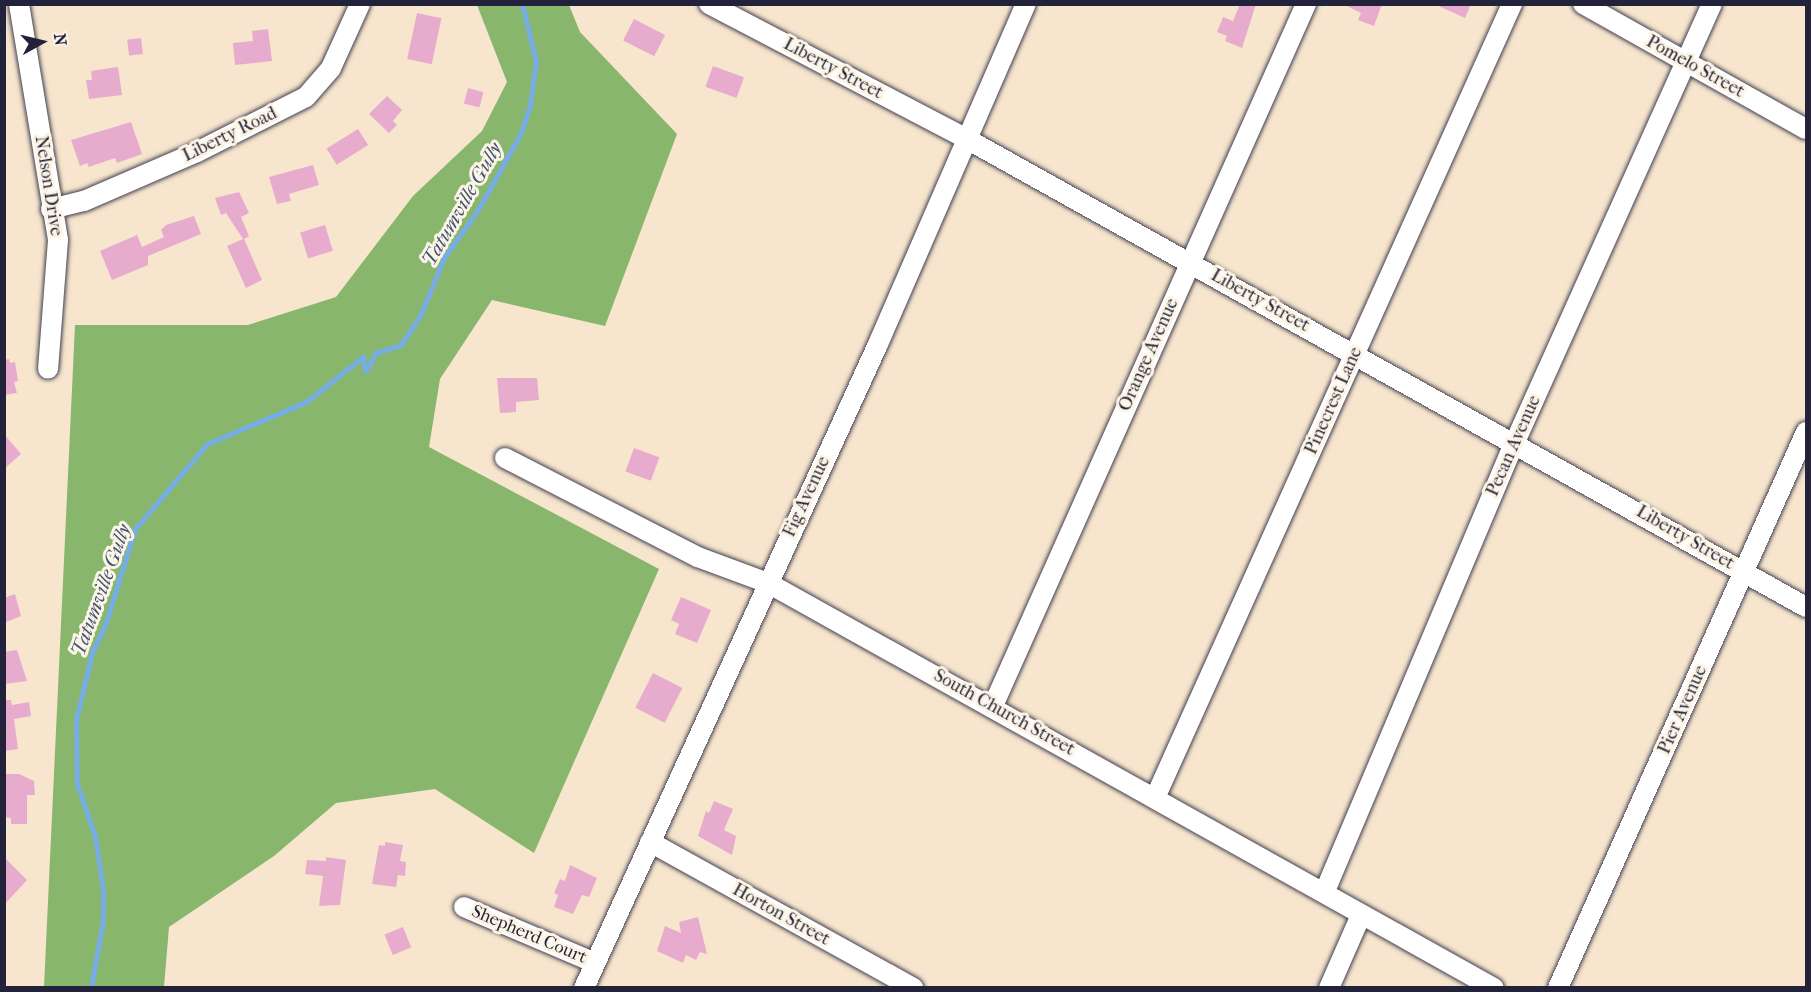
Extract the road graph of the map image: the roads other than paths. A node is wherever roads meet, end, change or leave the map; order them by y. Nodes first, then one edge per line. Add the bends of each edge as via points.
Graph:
1 (19, 4) edge
2 (360, 4) edge
3 (709, 4) edge
4 (1026, 4) edge
5 (1306, 4) edge
6 (1512, 4) edge
7 (1583, 4) edge
8 (1712, 4) edge
9 (1686, 62) junction
10 (1806, 129) edge
11 (965, 138) junction
12 (51, 209) junction
13 (1190, 262) junction
14 (1355, 354) junction
15 (48, 369) dead end
16 (1806, 432) edge
17 (1515, 442) junction
18 (505, 458) dead end
19 (1745, 572) junction
20 (768, 583) junction
21 (1806, 607) edge
22 (993, 706) junction
23 (1155, 798) junction
24 (650, 842) junction
25 (1325, 891) junction
26 (464, 907) dead end
27 (1361, 915) junction
28 (595, 963) junction
29 (584, 987) edge
30 (913, 987) edge
31 (1329, 987) edge
32 (1494, 987) edge
33 (1558, 987) edge

1 - 12 street, Nelson Drive
2 - 12 street, Liberty Road via 328,73 306,97 197,152 84,201
3 - 11 street, Liberty Street
4 - 11 street, Fig Avenue
5 - 13 street, Orange Avenue
6 - 14 street, Pinecrest Lane
7 - 9 street, Pomelo Street
8 - 9 street, Pecan Avenue
9 - 10 street, Pomelo Street
9 - 17 street, Pecan Avenue
11 - 13 street, Liberty Street
11 - 20 street, Fig Avenue via 878,344
12 - 15 street, Nelson Drive via 58,240
13 - 14 street, Liberty Street
13 - 22 street, Orange Avenue
14 - 17 street, Liberty Street
14 - 23 street, Pinecrest Lane
16 - 19 street, Pier Avenue
17 - 19 street, Liberty Street
17 - 25 street, Pecan Avenue
18 - 20 street, South Church Street via 698,557
19 - 21 street, Liberty Street
19 - 33 street, Pier Avenue
20 - 22 street, South Church Street
20 - 24 street, Fig Avenue
22 - 23 street, South Church Street
23 - 25 street, South Church Street
24 - 28 street, Fig Avenue
24 - 30 street, Horton Street
25 - 27 street, South Church Street
26 - 28 street, Shepherd Court
27 - 31 street
27 - 32 street, South Church Street
28 - 29 street, Fig Avenue

